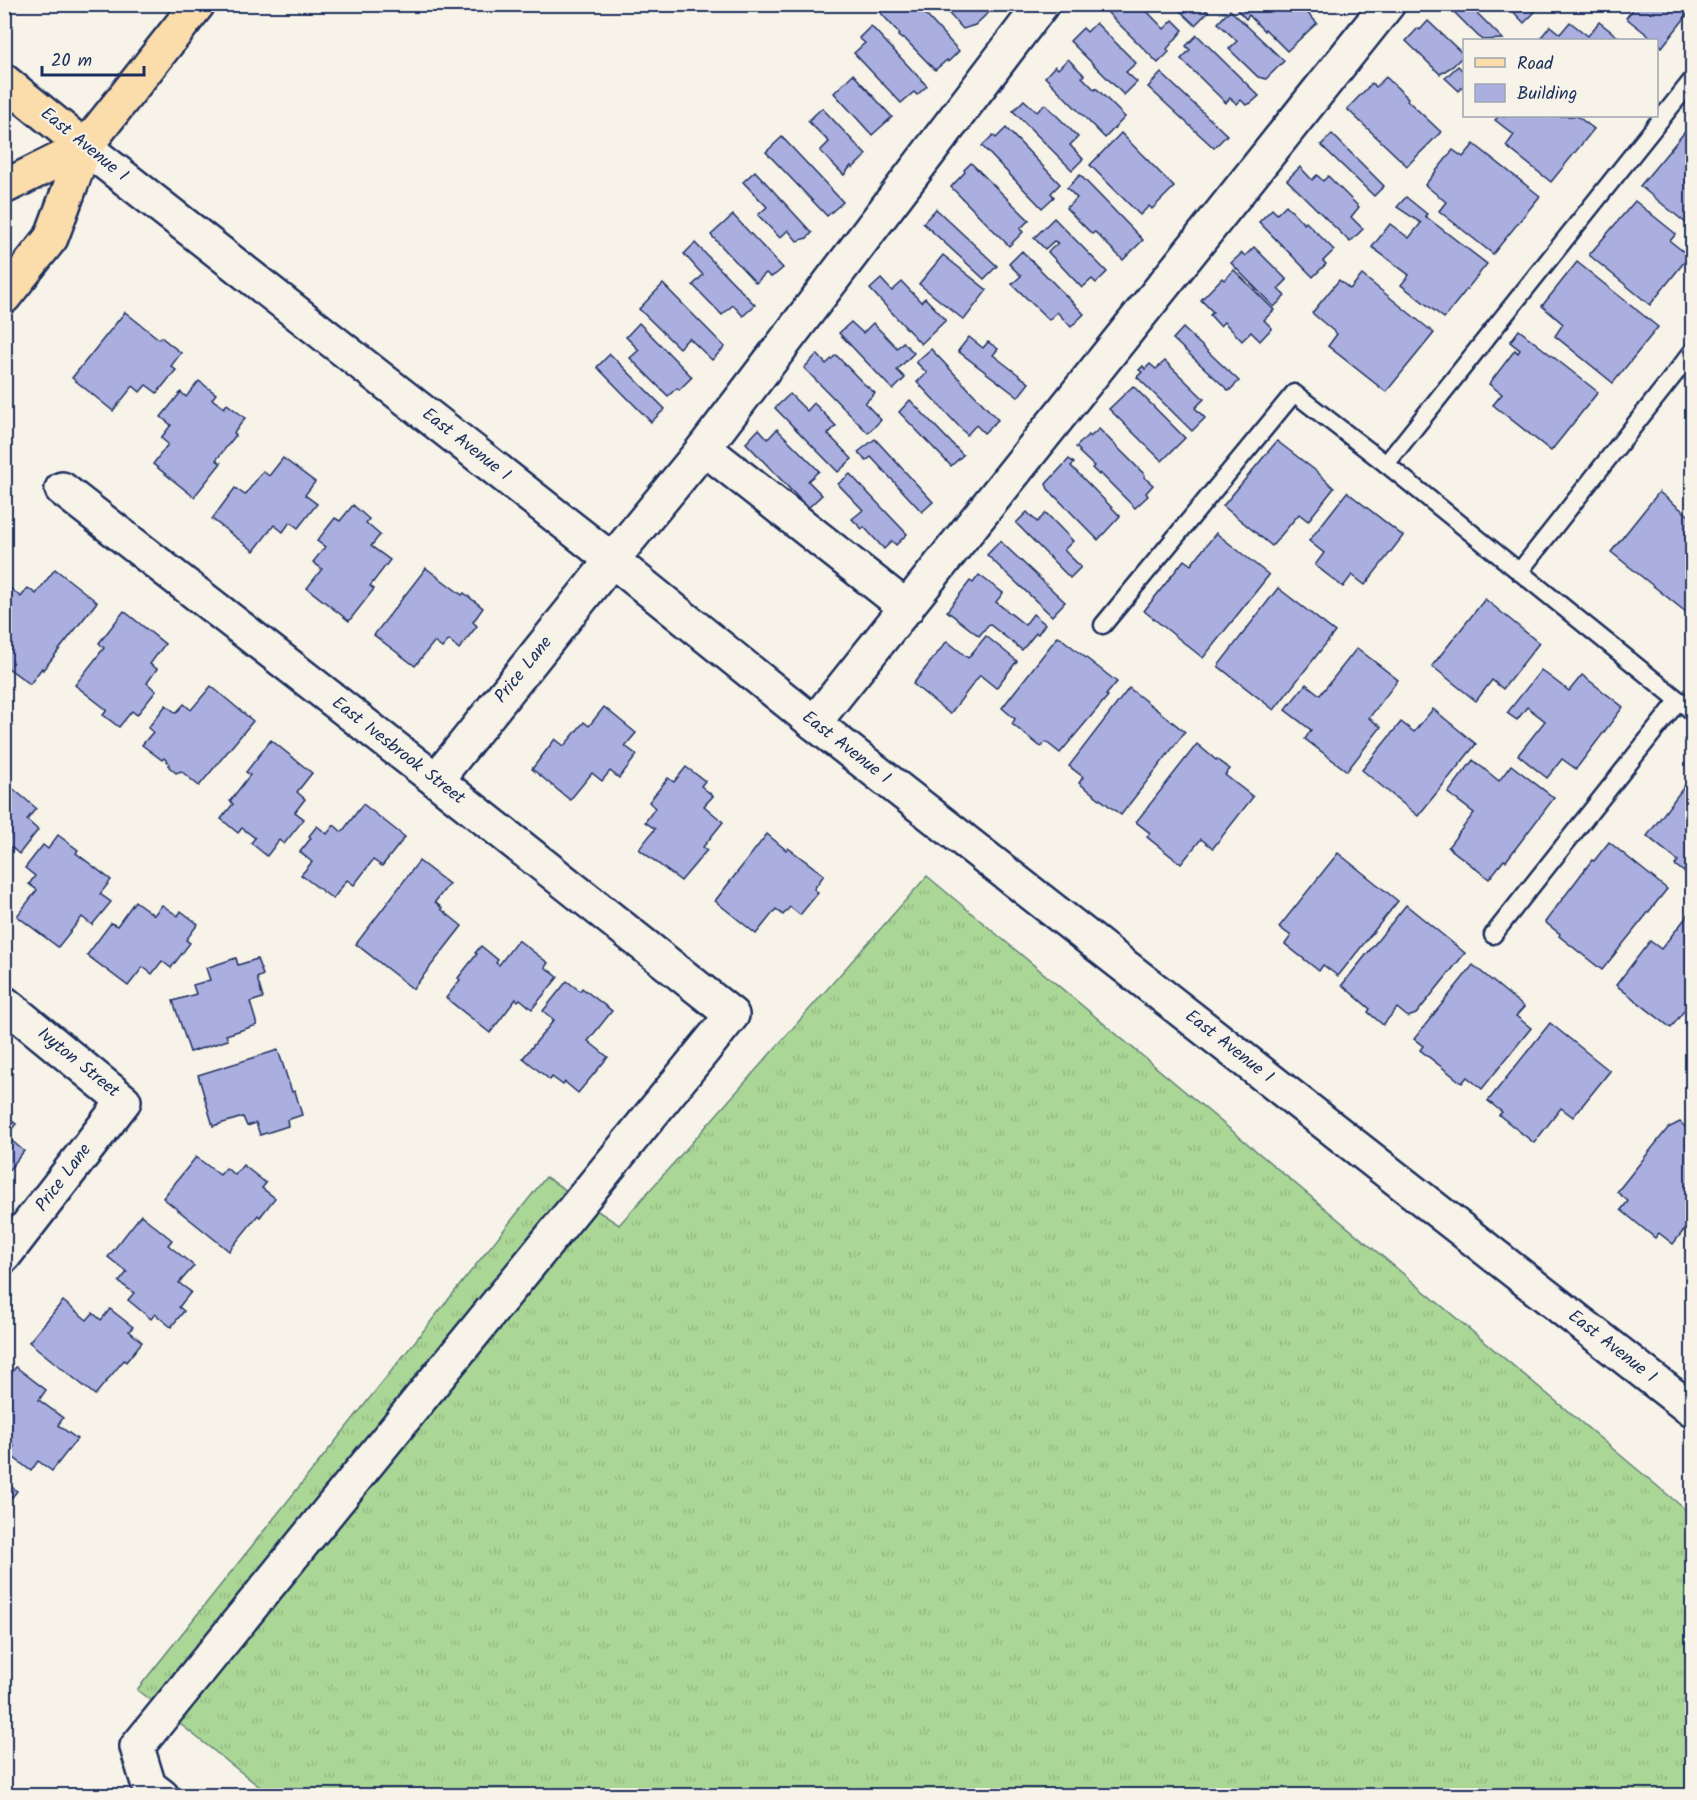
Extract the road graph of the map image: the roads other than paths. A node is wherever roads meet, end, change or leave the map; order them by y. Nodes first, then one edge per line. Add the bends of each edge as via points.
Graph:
1 (198, 4) edge
2 (1042, 4) edge
3 (1388, 4) edge
4 (1692, 80) edge
5 (4, 81) edge
6 (85, 147) junction
7 (4, 187) edge
8 (4, 297) edge
9 (1692, 352) edge
10 (704, 448) junction
11 (1386, 464) junction
12 (62, 489) dead end
13 (612, 560) junction
14 (1519, 572) junction
15 (907, 608) junction
16 (1103, 625) dead end
17 (1679, 700) junction
18 (1692, 711) edge
19 (814, 723) junction
20 (436, 780) junction
21 (1493, 935) dead end
22 (4, 1003) edge
23 (124, 1101) joint
24 (4, 1256) edge
25 (1692, 1410) edge
26 (162, 1796) edge

1 - 6 main road
2 - 10 street, Price Lane
3 - 15 street
4 - 11 lane
5 - 6 main road, East Avenue I
6 - 7 main road
6 - 8 main road via 51,238
6 - 13 street, East Avenue I
9 - 14 lane
10 - 13 street, Price Lane
10 - 15 street
11 - 14 lane
11 - 16 lane via 1294,393
12 - 20 street, East Ivesbrook Street
13 - 19 street, East Avenue I
13 - 20 street, Price Lane
14 - 17 lane
15 - 19 street
17 - 18 lane
17 - 21 lane
19 - 25 street, East Avenue I
20 - 26 street, East Ivesbrook Street via 732,1015 137,1747 149,1786
22 - 23 street, Ivyton Street
23 - 24 street, Price Lane

